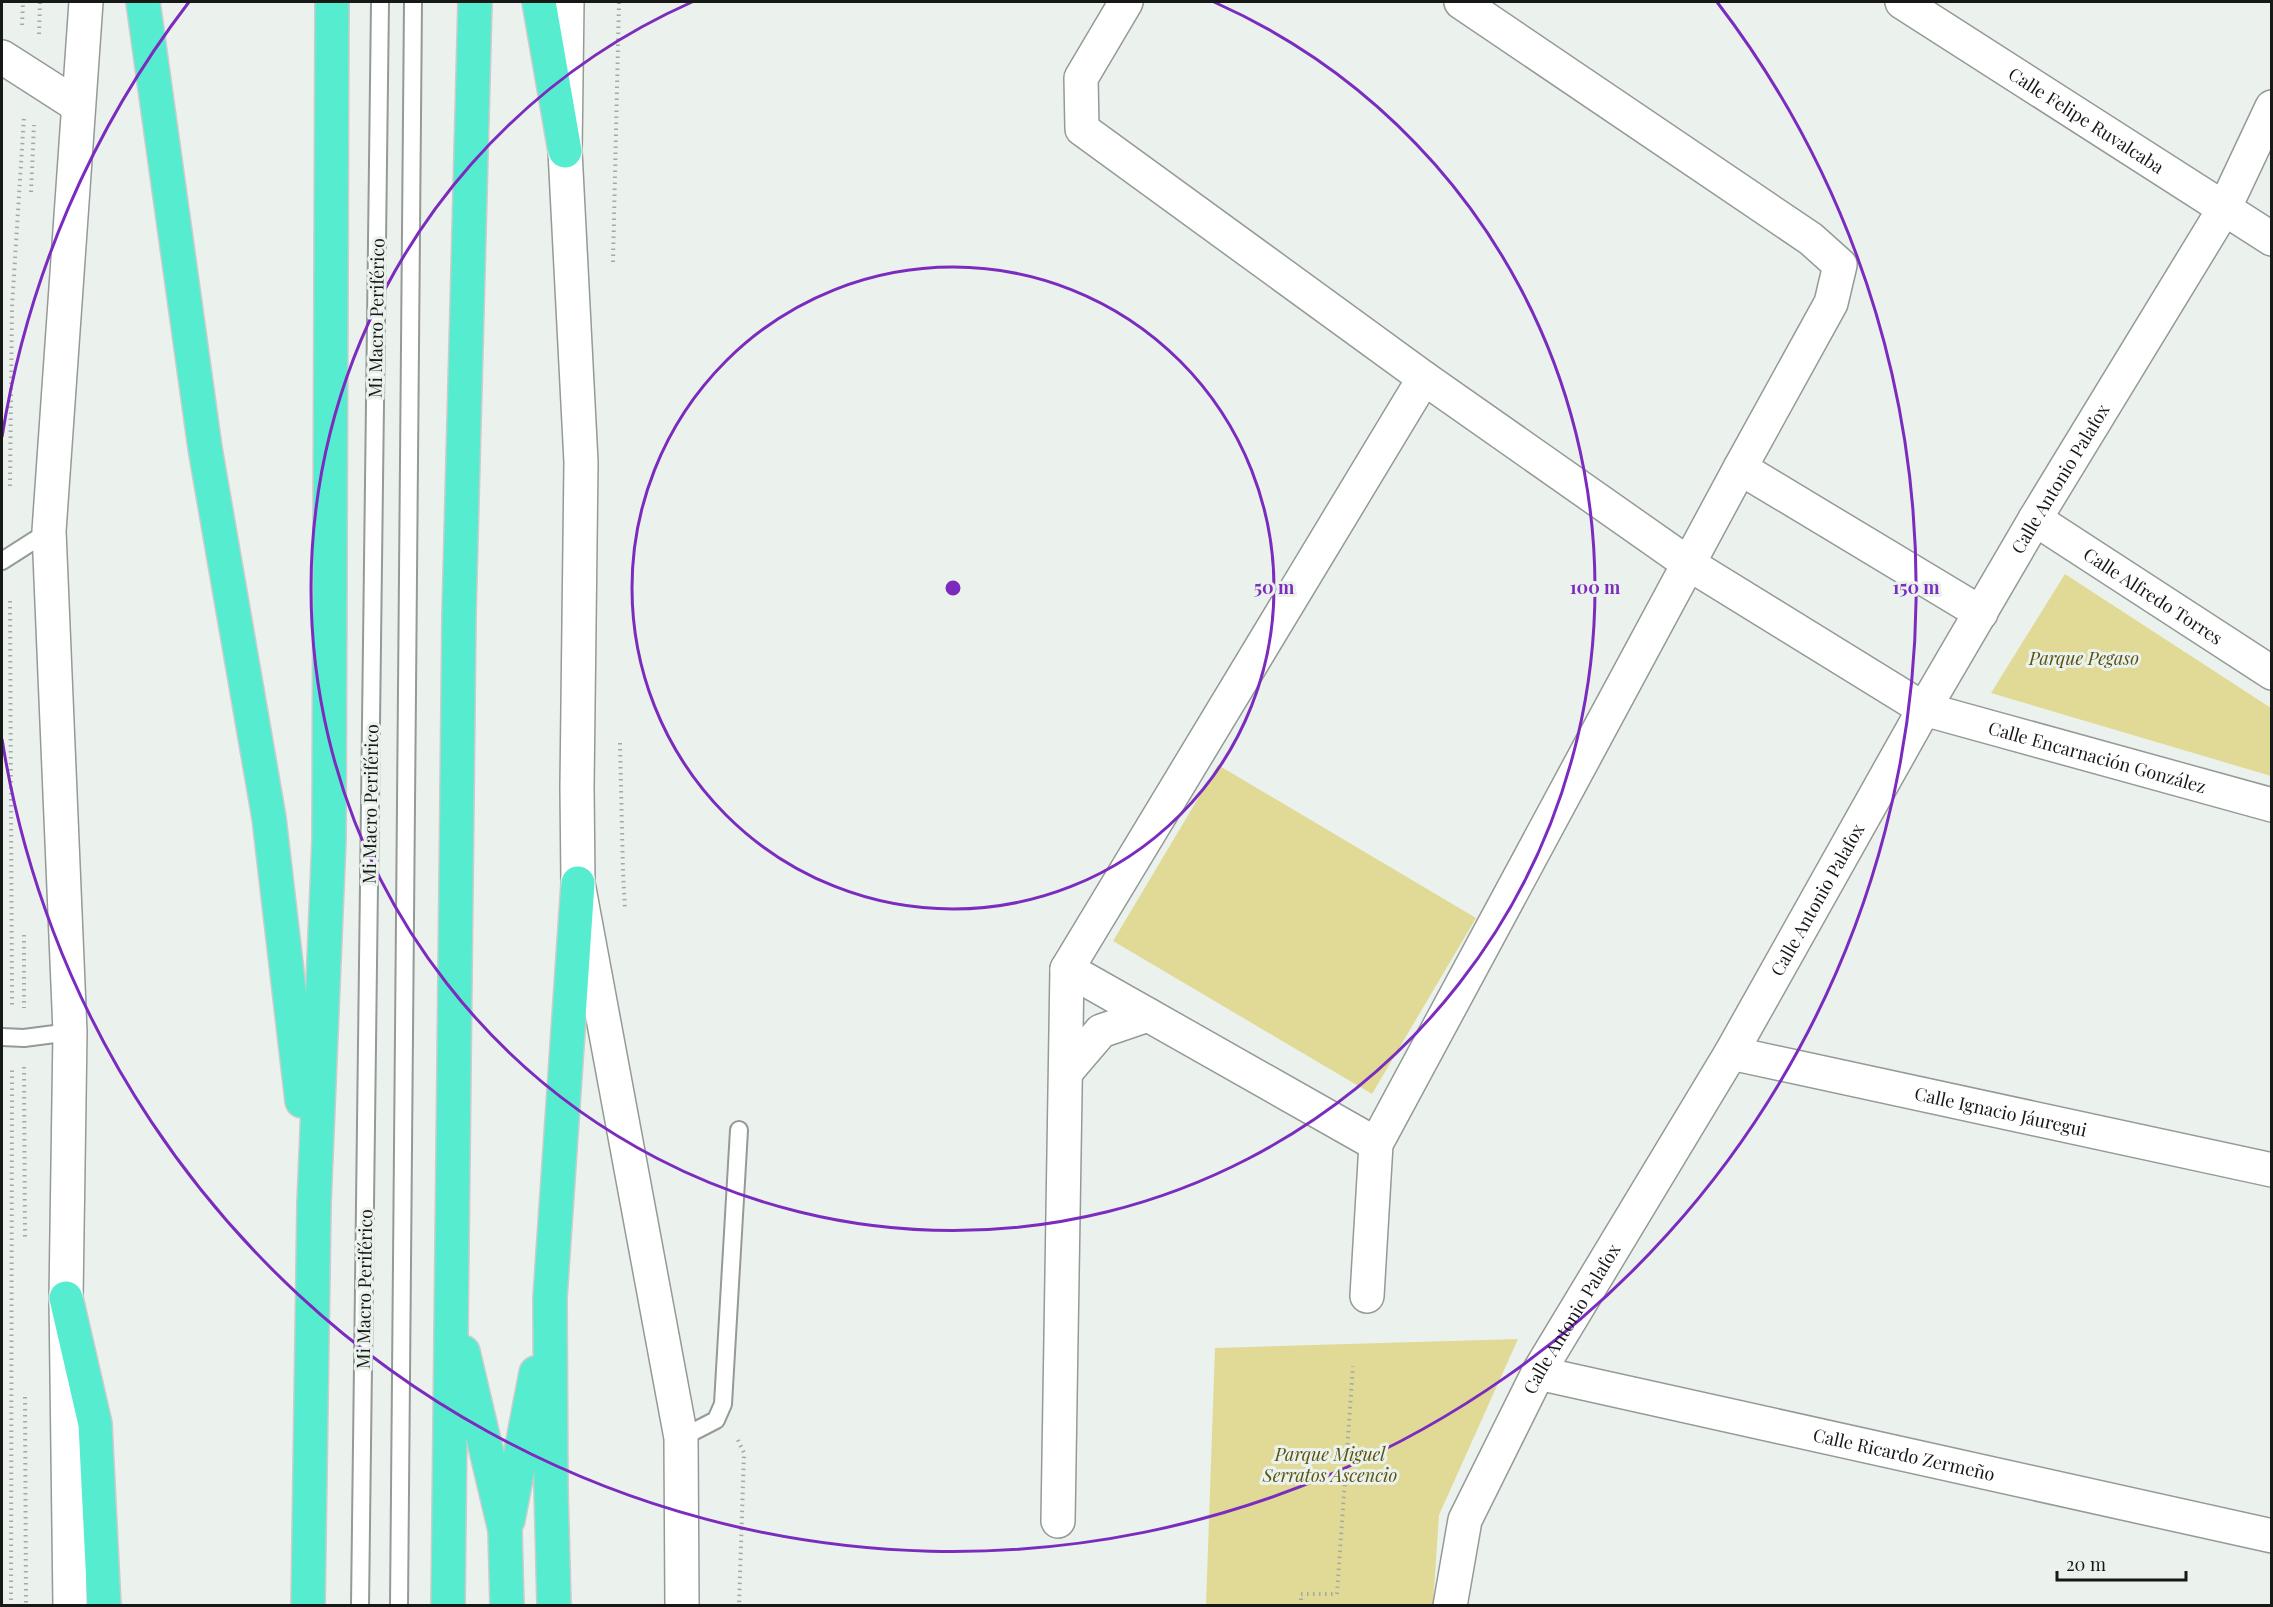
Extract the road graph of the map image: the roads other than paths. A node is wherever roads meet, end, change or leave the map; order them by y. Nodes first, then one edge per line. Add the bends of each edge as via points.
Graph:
1 (86, 2) edge
2 (143, 2) edge
3 (332, 2) edge
4 (380, 2) edge
5 (413, 2) edge
6 (475, 2) edge
7 (539, 2) edge
8 (567, 2) edge
9 (1126, 2) edge
10 (1461, 2) edge
11 (1902, 2) edge
12 (14, 64) edge
13 (77, 105) junction
14 (2271, 107) edge
15 (565, 151) junction
16 (2224, 210) junction
17 (2271, 239) edge
18 (1424, 378) junction
19 (1740, 468) junction
20 (2035, 519) junction
21 (49, 531) junction
22 (6, 559) edge
23 (1689, 564) junction
24 (1981, 613) junction
25 (2271, 673) edge
26 (1924, 709) junction
27 (2271, 805) edge
28 (578, 883) junction
29 (1067, 969) junction
30 (1148, 1016) junction
31 (70, 1032) junction
32 (7, 1036) edge
33 (1731, 1053) junction
34 (1066, 1072) junction
35 (738, 1130) dead end
36 (1376, 1144) junction
37 (2271, 1170) edge
38 (314, 1204) junction
39 (1367, 1296) dead end
40 (66, 1298) junction
41 (550, 1298) junction
42 (451, 1301) junction
43 (1538, 1373) junction
44 (681, 1438) junction
45 (1058, 1521) dead end
46 (506, 1530) junction
47 (2271, 1536) edge
48 (70, 1605) edge
49 (104, 1605) edge
50 (308, 1605) edge
51 (360, 1605) edge
52 (399, 1605) edge
53 (448, 1605) edge
54 (507, 1605) edge
55 (554, 1605) edge
56 (682, 1605) edge
57 (1450, 1605) edge

1 - 13 street
2 - 38 highway via 206,448 269,818
3 - 38 highway via 329,839
4 - 51 lane, Mi Macro Periférico
5 - 52 lane, Mi Macro Periférico
6 - 42 highway via 459,614
7 - 15 highway
8 - 15 street
9 - 18 street, Calle Encarnación González via 1081,78 1082,129
10 - 19 street via 1811,238 1840,265 1831,303
11 - 16 street, Calle Felipe Ruvalcaba
12 - 13 street
13 - 21 street
14 - 16 street, Calle Antonio Palafox
15 - 28 street via 581,462
16 - 17 street, Calle Felipe Ruvalcaba
16 - 20 street, Calle Antonio Palafox
18 - 23 street, Calle Encarnación González
18 - 29 street
19 - 23 street
19 - 24 street
20 - 24 street, Calle Antonio Palafox
20 - 25 street, Calle Alfredo Torres
21 - 22 lane
21 - 31 street
23 - 26 street, Calle Encarnación González
23 - 36 street
24 - 26 street, Calle Antonio Palafox
26 - 27 street, Calle Encarnación González
26 - 33 street, Calle Antonio Palafox
28 - 41 highway
28 - 44 street
29 - 30 street
29 - 34 street
30 - 34 street via 1101,1030
30 - 36 street
31 - 32 lane via 24,1038
31 - 40 street
33 - 37 street, Calle Ignacio Jáuregui
33 - 43 street, Calle Antonio Palafox
34 - 45 street
35 - 44 lane via 723,1404 716,1420
36 - 39 street
38 - 50 highway
40 - 48 street
40 - 49 highway via 95,1424
41 - 46 highway
41 - 55 highway
42 - 46 highway
42 - 53 highway
43 - 47 street, Calle Ricardo Zermeño
43 - 57 street, Calle Antonio Palafox via 1465,1520
44 - 56 street
46 - 54 highway

